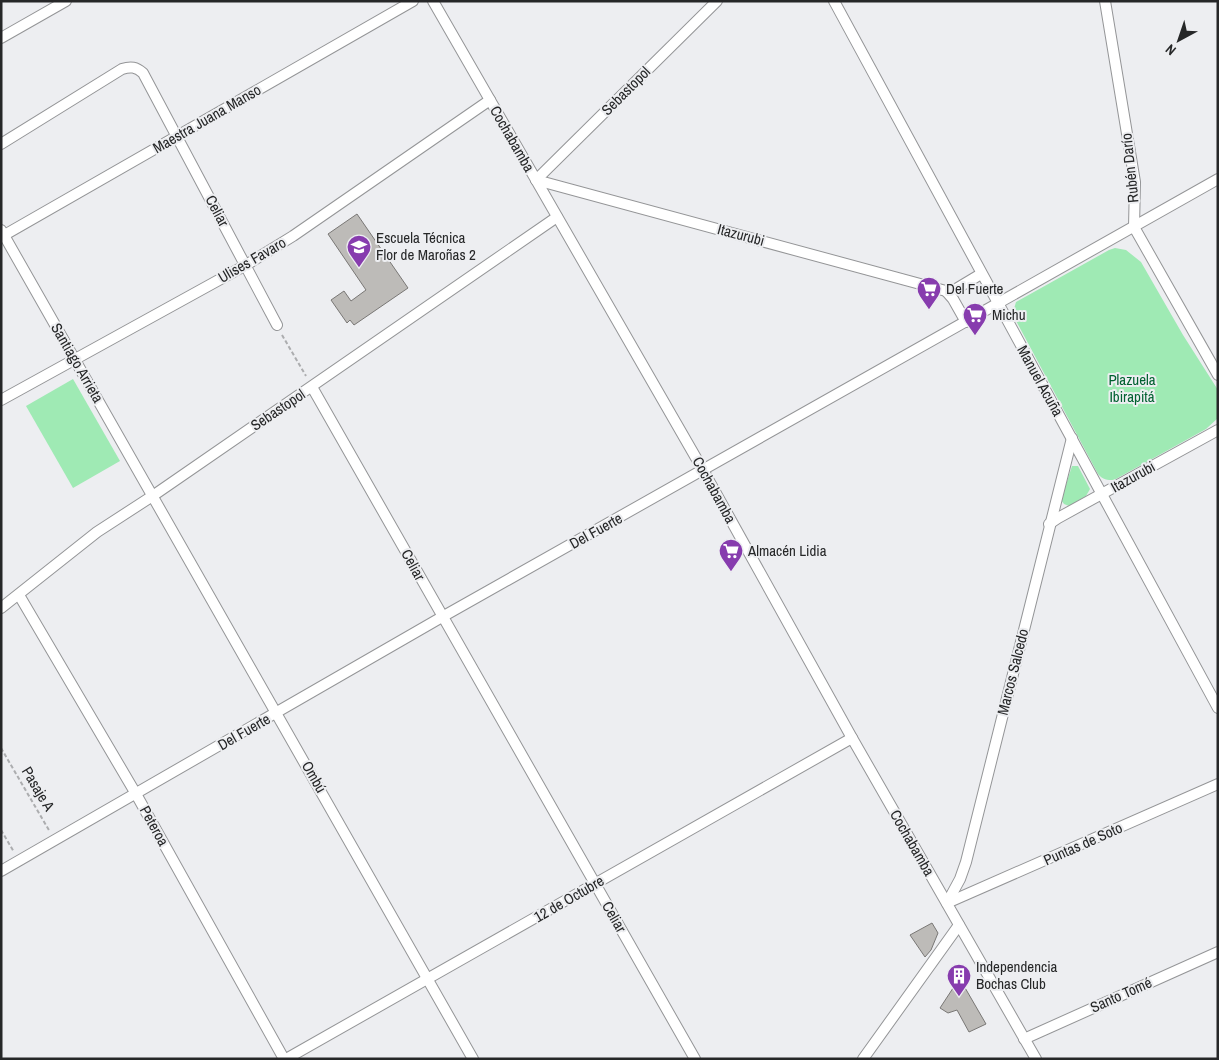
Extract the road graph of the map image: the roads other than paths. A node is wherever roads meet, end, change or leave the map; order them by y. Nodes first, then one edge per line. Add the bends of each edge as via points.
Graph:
1 (66, 1) edge
2 (413, 1) edge
3 (433, 1) edge
4 (716, 1) edge
5 (834, 1) edge
6 (1105, 1) edge
7 (1, 38) edge
8 (490, 100) junction
9 (177, 137) junction
10 (1, 144) edge
11 (1218, 178) edge
12 (536, 180) junction
13 (557, 217) junction
14 (1134, 227) junction
15 (2, 234) edge
16 (246, 265) junction
17 (981, 274) junction
18 (946, 291) junction
19 (998, 303) junction
20 (966, 322) junction
21 (277, 325) road end
22 (74, 358) junction
23 (1218, 375) edge
24 (312, 387) junction
25 (1, 400) edge
26 (1218, 430) edge
27 (1072, 438) junction
28 (703, 470) junction
29 (1102, 494) junction
30 (154, 495) junction
31 (1049, 524) junction
32 (19, 595) junction
33 (1, 608) edge
34 (442, 617) junction
35 (1218, 708) edge
36 (277, 712) junction
37 (852, 738) junction
38 (1218, 784) edge
39 (136, 794) junction
40 (1, 871) edge
41 (595, 884) junction
42 (948, 904) junction
43 (959, 925) junction
44 (1218, 952) edge
45 (428, 979) junction
46 (1024, 1039) junction
47 (285, 1059) edge
48 (473, 1059) edge
49 (695, 1059) edge
50 (863, 1059) edge
51 (1036, 1059) edge

1 - 7 street
2 - 9 street, Maestra Juana Manso
3 - 8 street, Cochabamba
4 - 12 street, Sebastopol
5 - 17 street, Manuel Acuña
6 - 14 street, Rubén Darío via 1135,182
8 - 12 street, Cochabamba
8 - 16 street, Ulises Favaro
9 - 10 street, Celiar via 143,73 137,68 127,67
9 - 15 street, Maestra Juana Manso
9 - 16 street, Celiar
11 - 14 street, Del Fuerte
12 - 13 street, Cochabamba
12 - 18 street, Itazurubi
13 - 24 street, Sebastopol
13 - 28 street, Cochabamba
14 - 19 street, Del Fuerte
14 - 23 street
15 - 22 street, Santiago Arrieta
16 - 21 street, Celiar
16 - 22 street, Ulises Favaro
17 - 18 street via 956,289
17 - 19 street, Manuel Acuña
18 - 20 street
19 - 20 street, Del Fuerte
19 - 27 street, Manuel Acuña
20 - 28 street, Del Fuerte
22 - 25 street, Ulises Favaro
22 - 30 street, Santiago Arrieta
24 - 30 street, Sebastopol
24 - 34 street, Celiar
26 - 29 street, Itazurubi
27 - 29 street, Manuel Acuña
27 - 31 street, Marcos Salcedo
28 - 34 street, Del Fuerte
28 - 37 street, Cochabamba
29 - 31 street, Itazurubi
29 - 35 street, Manuel Acuña
30 - 32 street, Sebastopol via 97,532
30 - 36 street, Ombú
31 - 42 street, Marcos Salcedo via 966,862
32 - 33 street, Sebastopol
32 - 39 street, Peteroa
34 - 36 street, Del Fuerte
34 - 41 street, Celiar
36 - 39 street, Del Fuerte
36 - 45 street, Ombú
37 - 41 street, 12 de Octubre
37 - 42 street, Cochabamba
38 - 42 street, Puntas de Soto
39 - 40 street, Del Fuerte
39 - 47 street, Peteroa
41 - 45 street, 12 de Octubre
41 - 49 street, Celiar
42 - 43 street, Cochabamba
43 - 46 street, Cochabamba
43 - 50 street
44 - 46 street, Santo Tomé
45 - 47 street, 12 de Octubre
45 - 48 street, Ombú
46 - 51 street, Cochabamba

